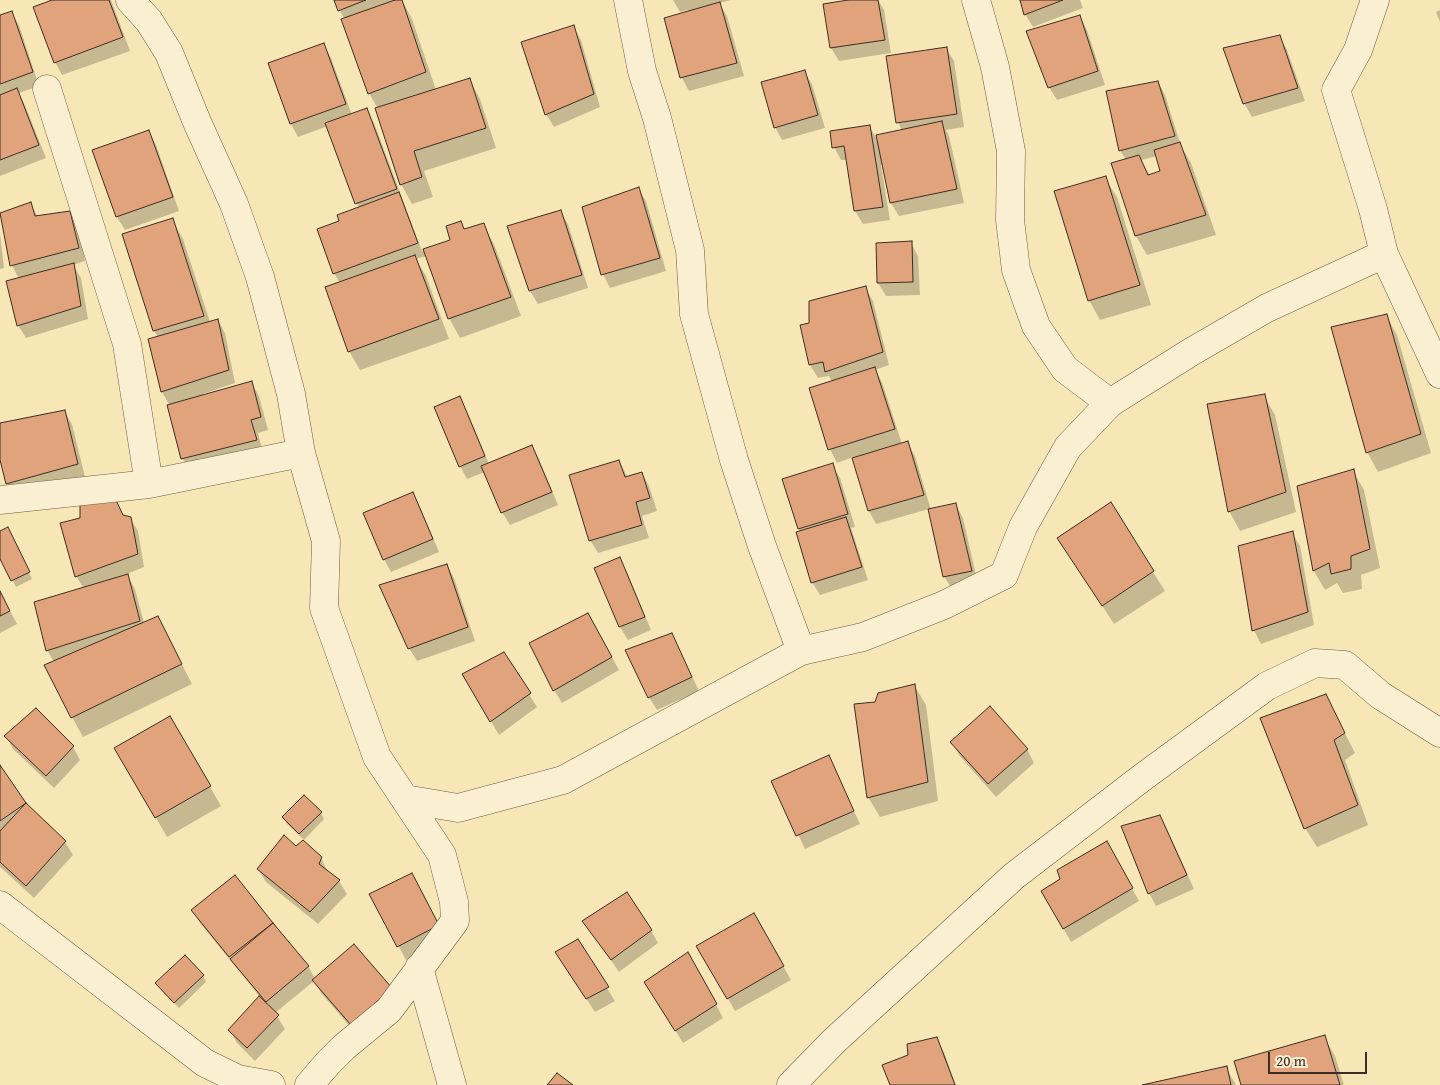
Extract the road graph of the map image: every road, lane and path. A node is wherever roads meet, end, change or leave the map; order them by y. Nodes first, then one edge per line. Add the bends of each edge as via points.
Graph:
1 (130, 0) edge
2 (628, 0) edge
3 (976, 0) edge
4 (1375, 0) edge
5 (47, 89) dead end
6 (1384, 254) junction
7 (1440, 374) edge
8 (1110, 403) junction
9 (301, 453) junction
10 (149, 484) junction
11 (0, 500) edge
12 (802, 651) junction
13 (1440, 733) edge
14 (405, 799) junction
15 (0, 905) edge
16 (419, 968) junction
17 (271, 1085) edge
18 (310, 1085) edge
19 (452, 1085) edge
20 (791, 1085) edge

1 - 9 street via 149,21 169,52 234,204 268,304 292,394
2 - 12 street via 642,71 690,250 694,314 711,380 762,546
3 - 8 street via 995,67 1010,151 1010,220 1016,270 1036,326 1060,362
4 - 6 street via 1358,50 1336,90
5 - 10 street via 127,344
6 - 7 street
6 - 8 street via 1267,308
8 - 12 street via 1068,447 1024,527 1004,575 944,605 872,633
9 - 10 street
9 - 14 street via 326,541 324,608 377,757
10 - 11 street
12 - 14 street via 563,780 458,808
13 - 20 street via 1380,695 1345,665 1315,662 1267,686 1014,876 834,1041
14 - 16 street via 442,855 454,902 455,920
15 - 17 street via 205,1063 238,1079
16 - 18 street via 389,1010 344,1047
16 - 19 street

